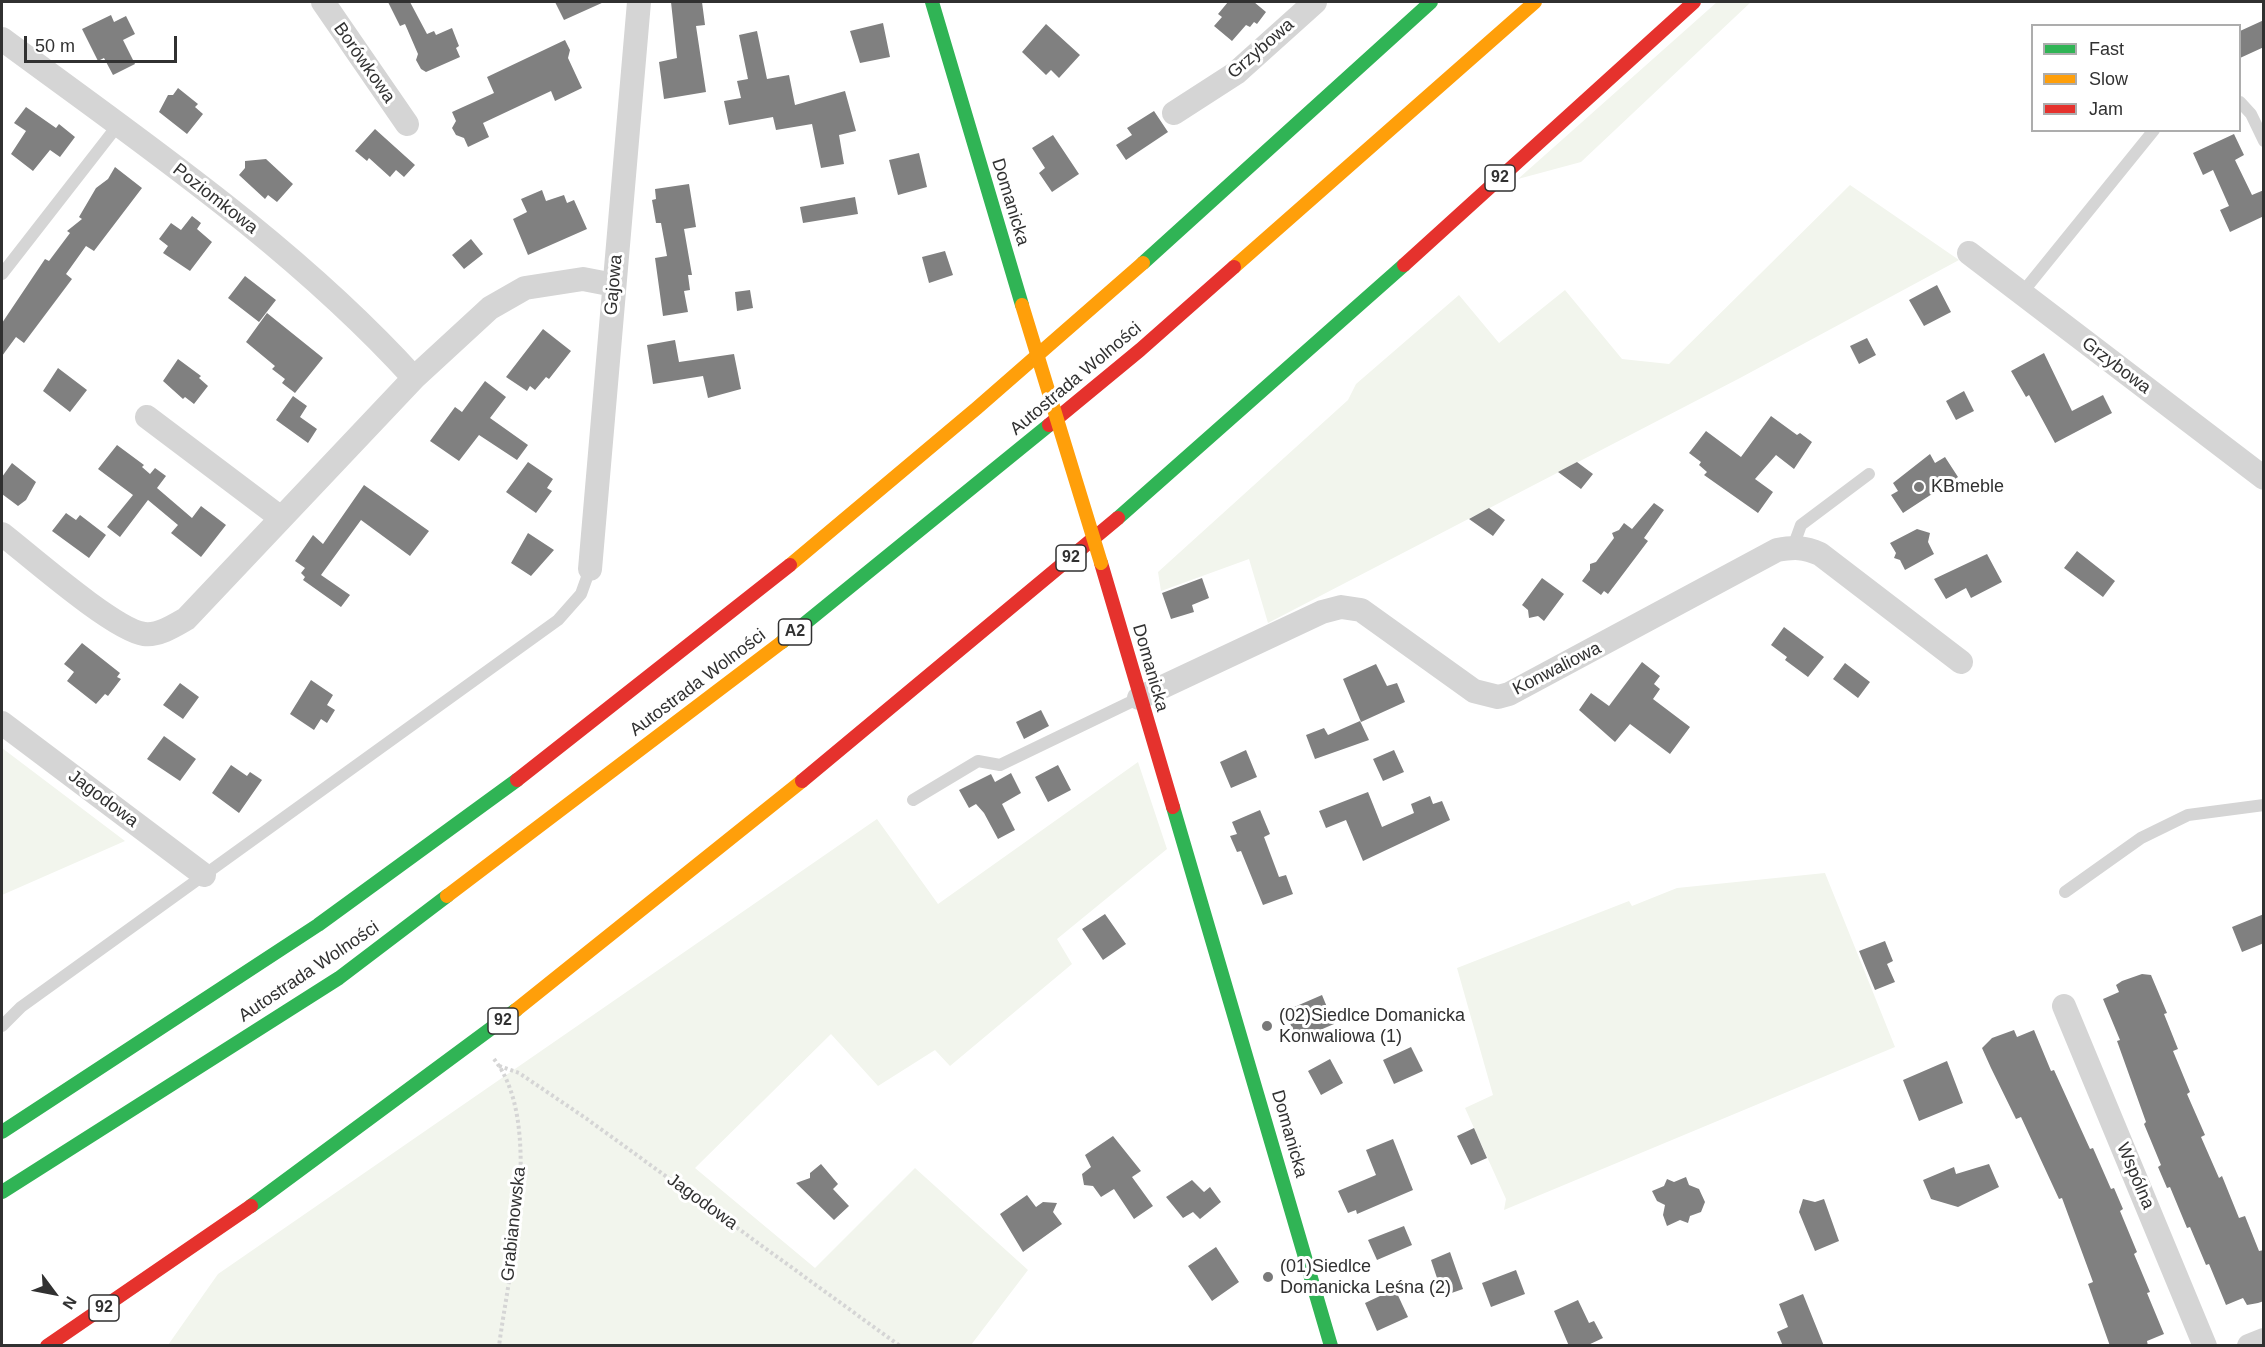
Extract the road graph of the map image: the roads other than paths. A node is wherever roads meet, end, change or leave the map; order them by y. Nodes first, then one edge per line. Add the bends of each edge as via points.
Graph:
1 (323, 2) edge
2 (639, 2) edge
3 (932, 2) edge
4 (1315, 2) edge
5 (1431, 2) edge
6 (1535, 2) edge
7 (1694, 2) edge
8 (2, 39) edge
9 (2241, 103) edge
10 (1174, 113) dead end
11 (407, 124) dead end
12 (118, 125) junction
13 (2152, 132) edge
14 (2264, 141) edge
15 (1969, 253) dead end
16 (2, 274) edge
17 (614, 285) junction
18 (2022, 293) junction
19 (414, 378) junction
20 (147, 417) dead end
21 (1869, 474) dead end
22 (2264, 478) edge
23 (281, 518) junction
24 (2, 534) edge
25 (1793, 547) junction
26 (590, 569) joint
27 (1961, 662) dead end
28 (1140, 698) junction
29 (2, 723) edge
30 (913, 800) dead end
31 (2264, 806) edge
32 (204, 875) junction
33 (2065, 892) dead end
34 (2064, 1006) dead end
35 (2, 1026) edge
36 (2, 1132) edge
37 (2, 1192) edge
38 (2264, 1340) edge
39 (47, 1346) edge
40 (1331, 1346) edge
41 (2205, 1346) edge
42 (2249, 1346) edge

1 - 11 street, Borówkowa
2 - 17 street, Gajowa
3 - 28 main road, Domanicka, bridge
4 - 10 street, Grzybowa via 1236,73
5 - 36 main road, Autostrada Wolności via 1077,321 813,548 502,792 303,936
6 - 37 main road, Autostrada Wolności / A2 via 1140,350 819,613 339,978
7 - 39 main road, 92 via 1299,361 913,692 479,1040 267,1196
8 - 12 street, Poziomkowa
9 - 14 lane
12 - 16 lane
12 - 19 street, Poziomkowa via 254,227 388,349
13 - 18 lane
15 - 18 street, Grzybowa
17 - 19 street via 583,279 525,288 490,308
17 - 26 street, Gajowa
18 - 22 street, Grzybowa
19 - 23 street
20 - 23 street
21 - 25 lane via 1808,518 1801,525
23 - 24 street via 186,619 166,630 144,634 120,626
25 - 27 street via 1820,554
25 - 28 street, Konwaliowa via 1777,550 1498,697 1474,691 1361,610 1341,607 1322,612
26 - 32 lane via 581,594 558,620
28 - 30 lane via 1000,765 978,760
28 - 40 main road, Domanicka
29 - 32 street, Jagodowa
31 - 33 lane via 2188,815 2141,838
32 - 35 lane via 21,1007
34 - 41 street, Wspólna
38 - 42 street

